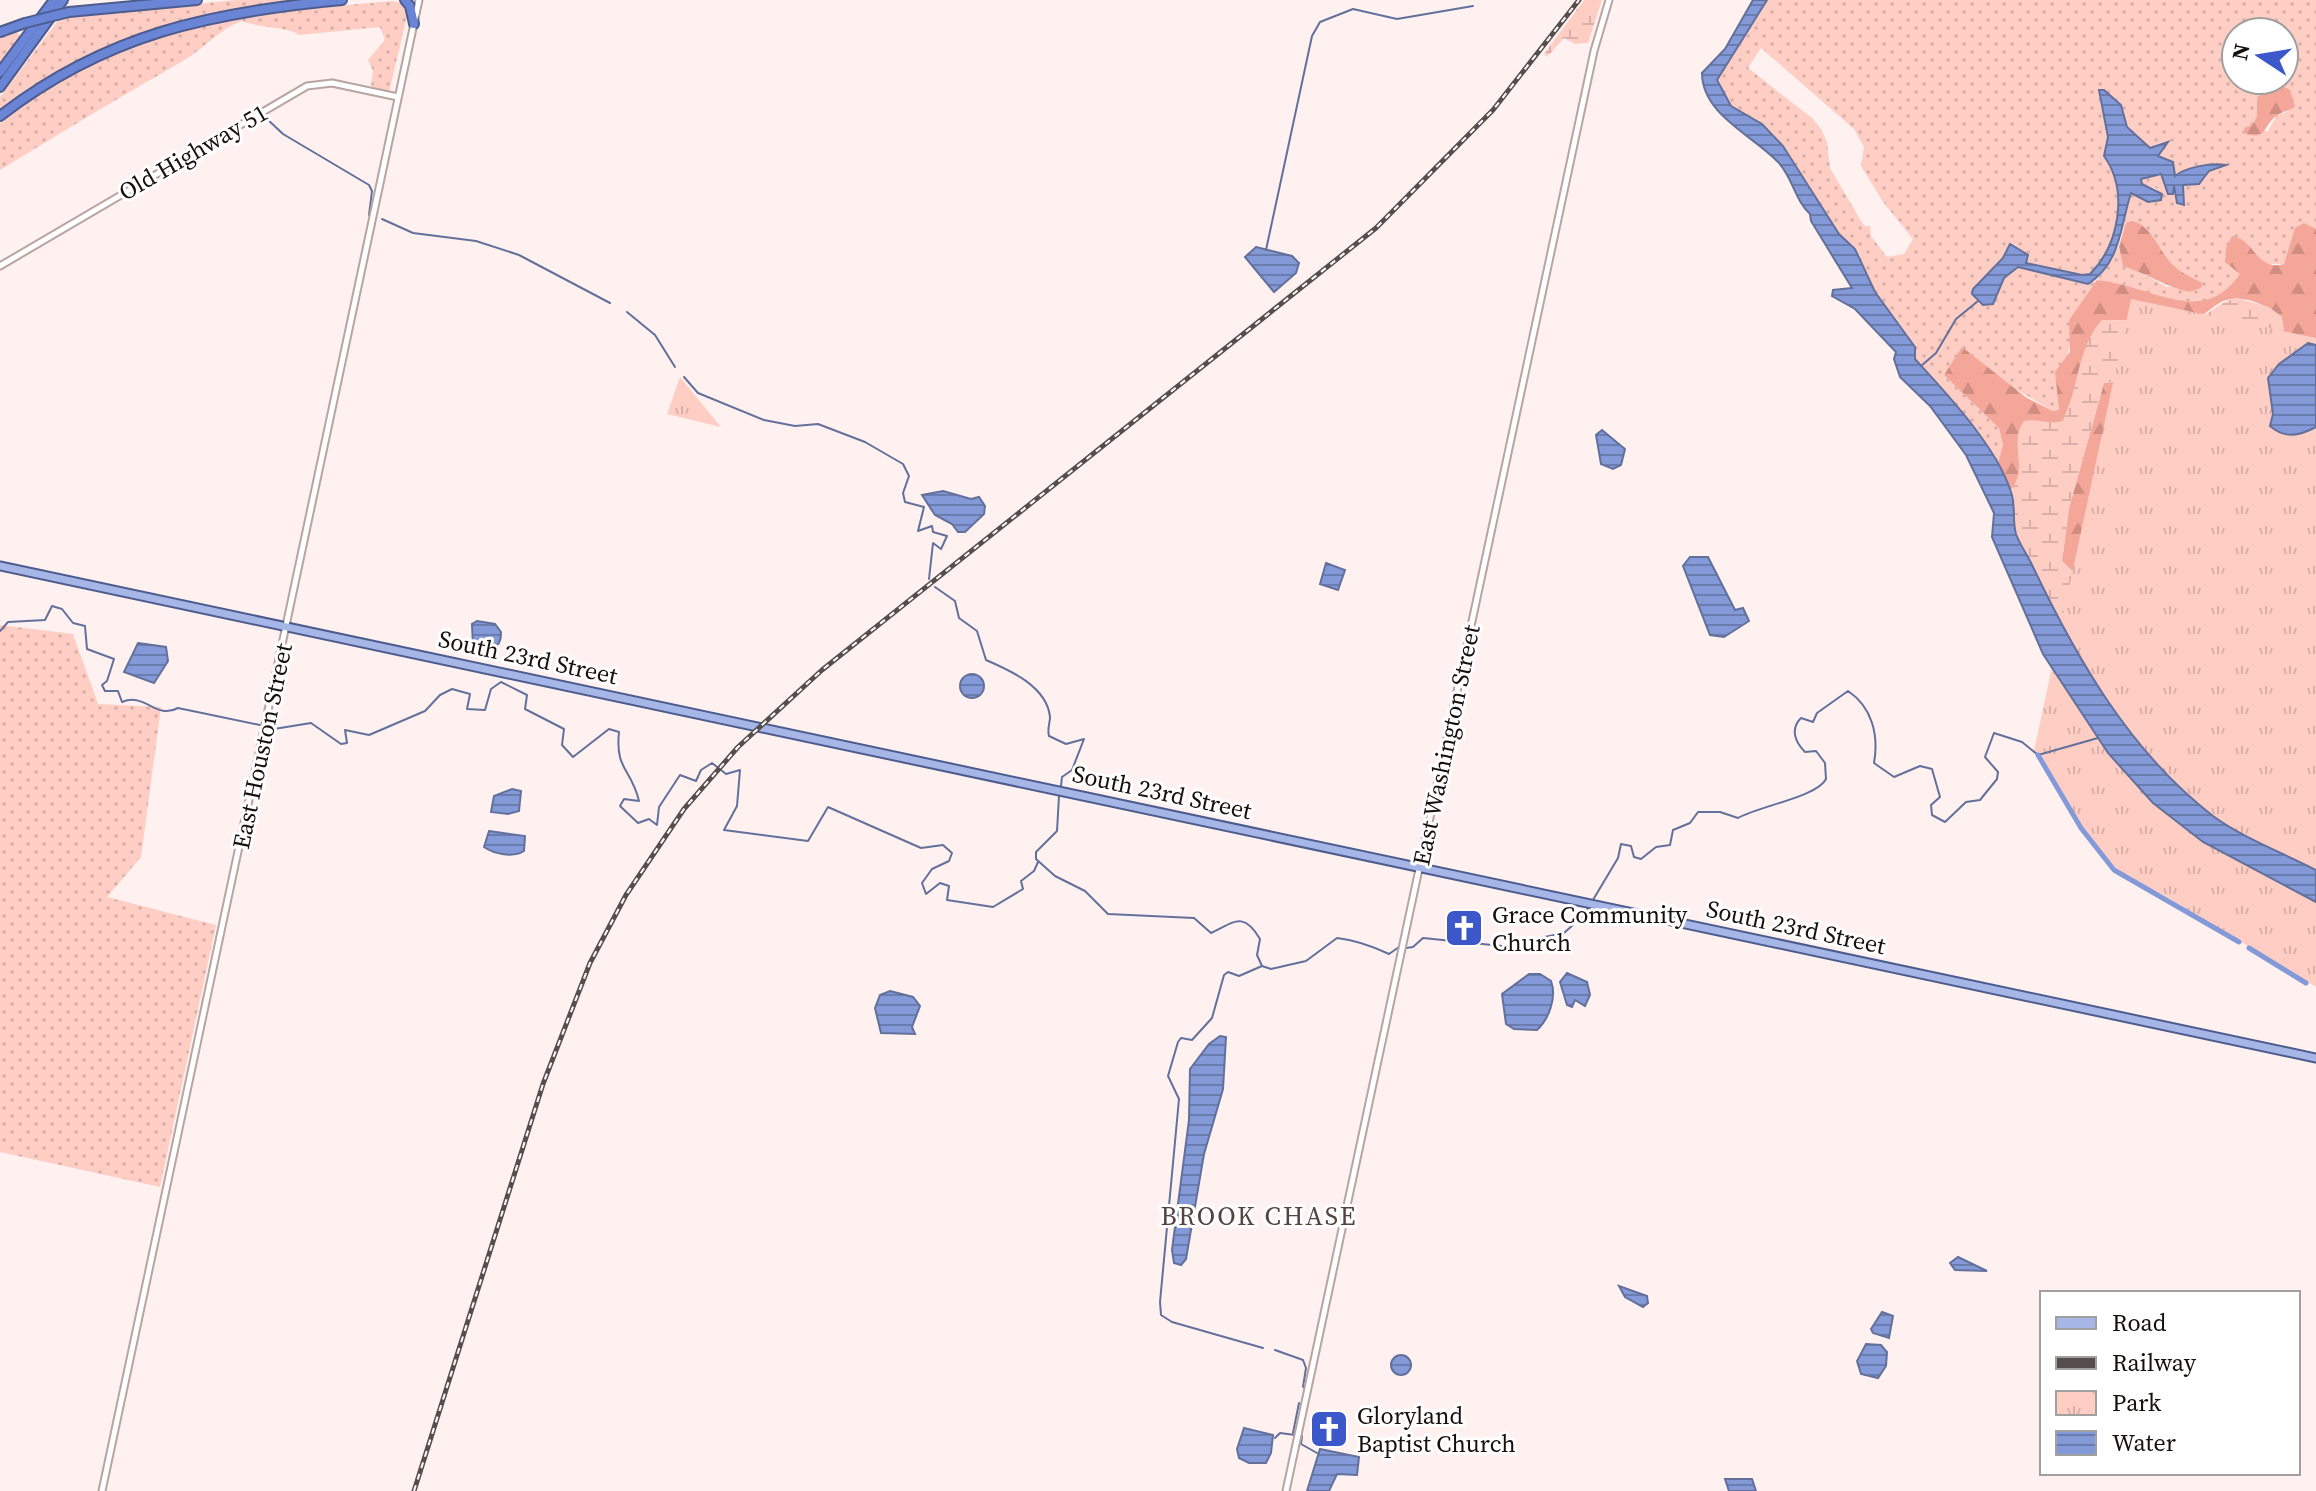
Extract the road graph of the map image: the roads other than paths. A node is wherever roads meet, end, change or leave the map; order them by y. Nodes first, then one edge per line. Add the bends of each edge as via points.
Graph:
1 (54, 0) edge
2 (63, 0) edge
3 (197, 0) edge
4 (342, 0) edge
5 (405, 0) edge
6 (419, 0) edge
7 (1609, 0) edge
8 (414, 24) junction
9 (0, 32) edge
10 (0, 72) edge
11 (0, 87) edge
12 (398, 97) junction
13 (0, 116) edge
14 (0, 266) edge
15 (0, 566) edge
16 (288, 627) junction
17 (1420, 867) junction
18 (2316, 1058) edge
19 (102, 1491) edge
20 (1286, 1491) edge

1 - 10 highway
2 - 11 highway
3 - 9 highway, bridge via 69,12
4 - 13 highway via 237,11 150,33 74,67
5 - 8 highway
6 - 8 street, East Houston Street
7 - 17 street, East Washington Street
8 - 12 street, East Houston Street
12 - 14 street, Old Highway 51 via 332,83 307,86
12 - 16 street, East Houston Street
15 - 16 main road, South 23rd Street
16 - 17 main road, South 23rd Street
16 - 19 street, East Houston Street
17 - 18 main road, South 23rd Street
17 - 20 street, East Washington Street

